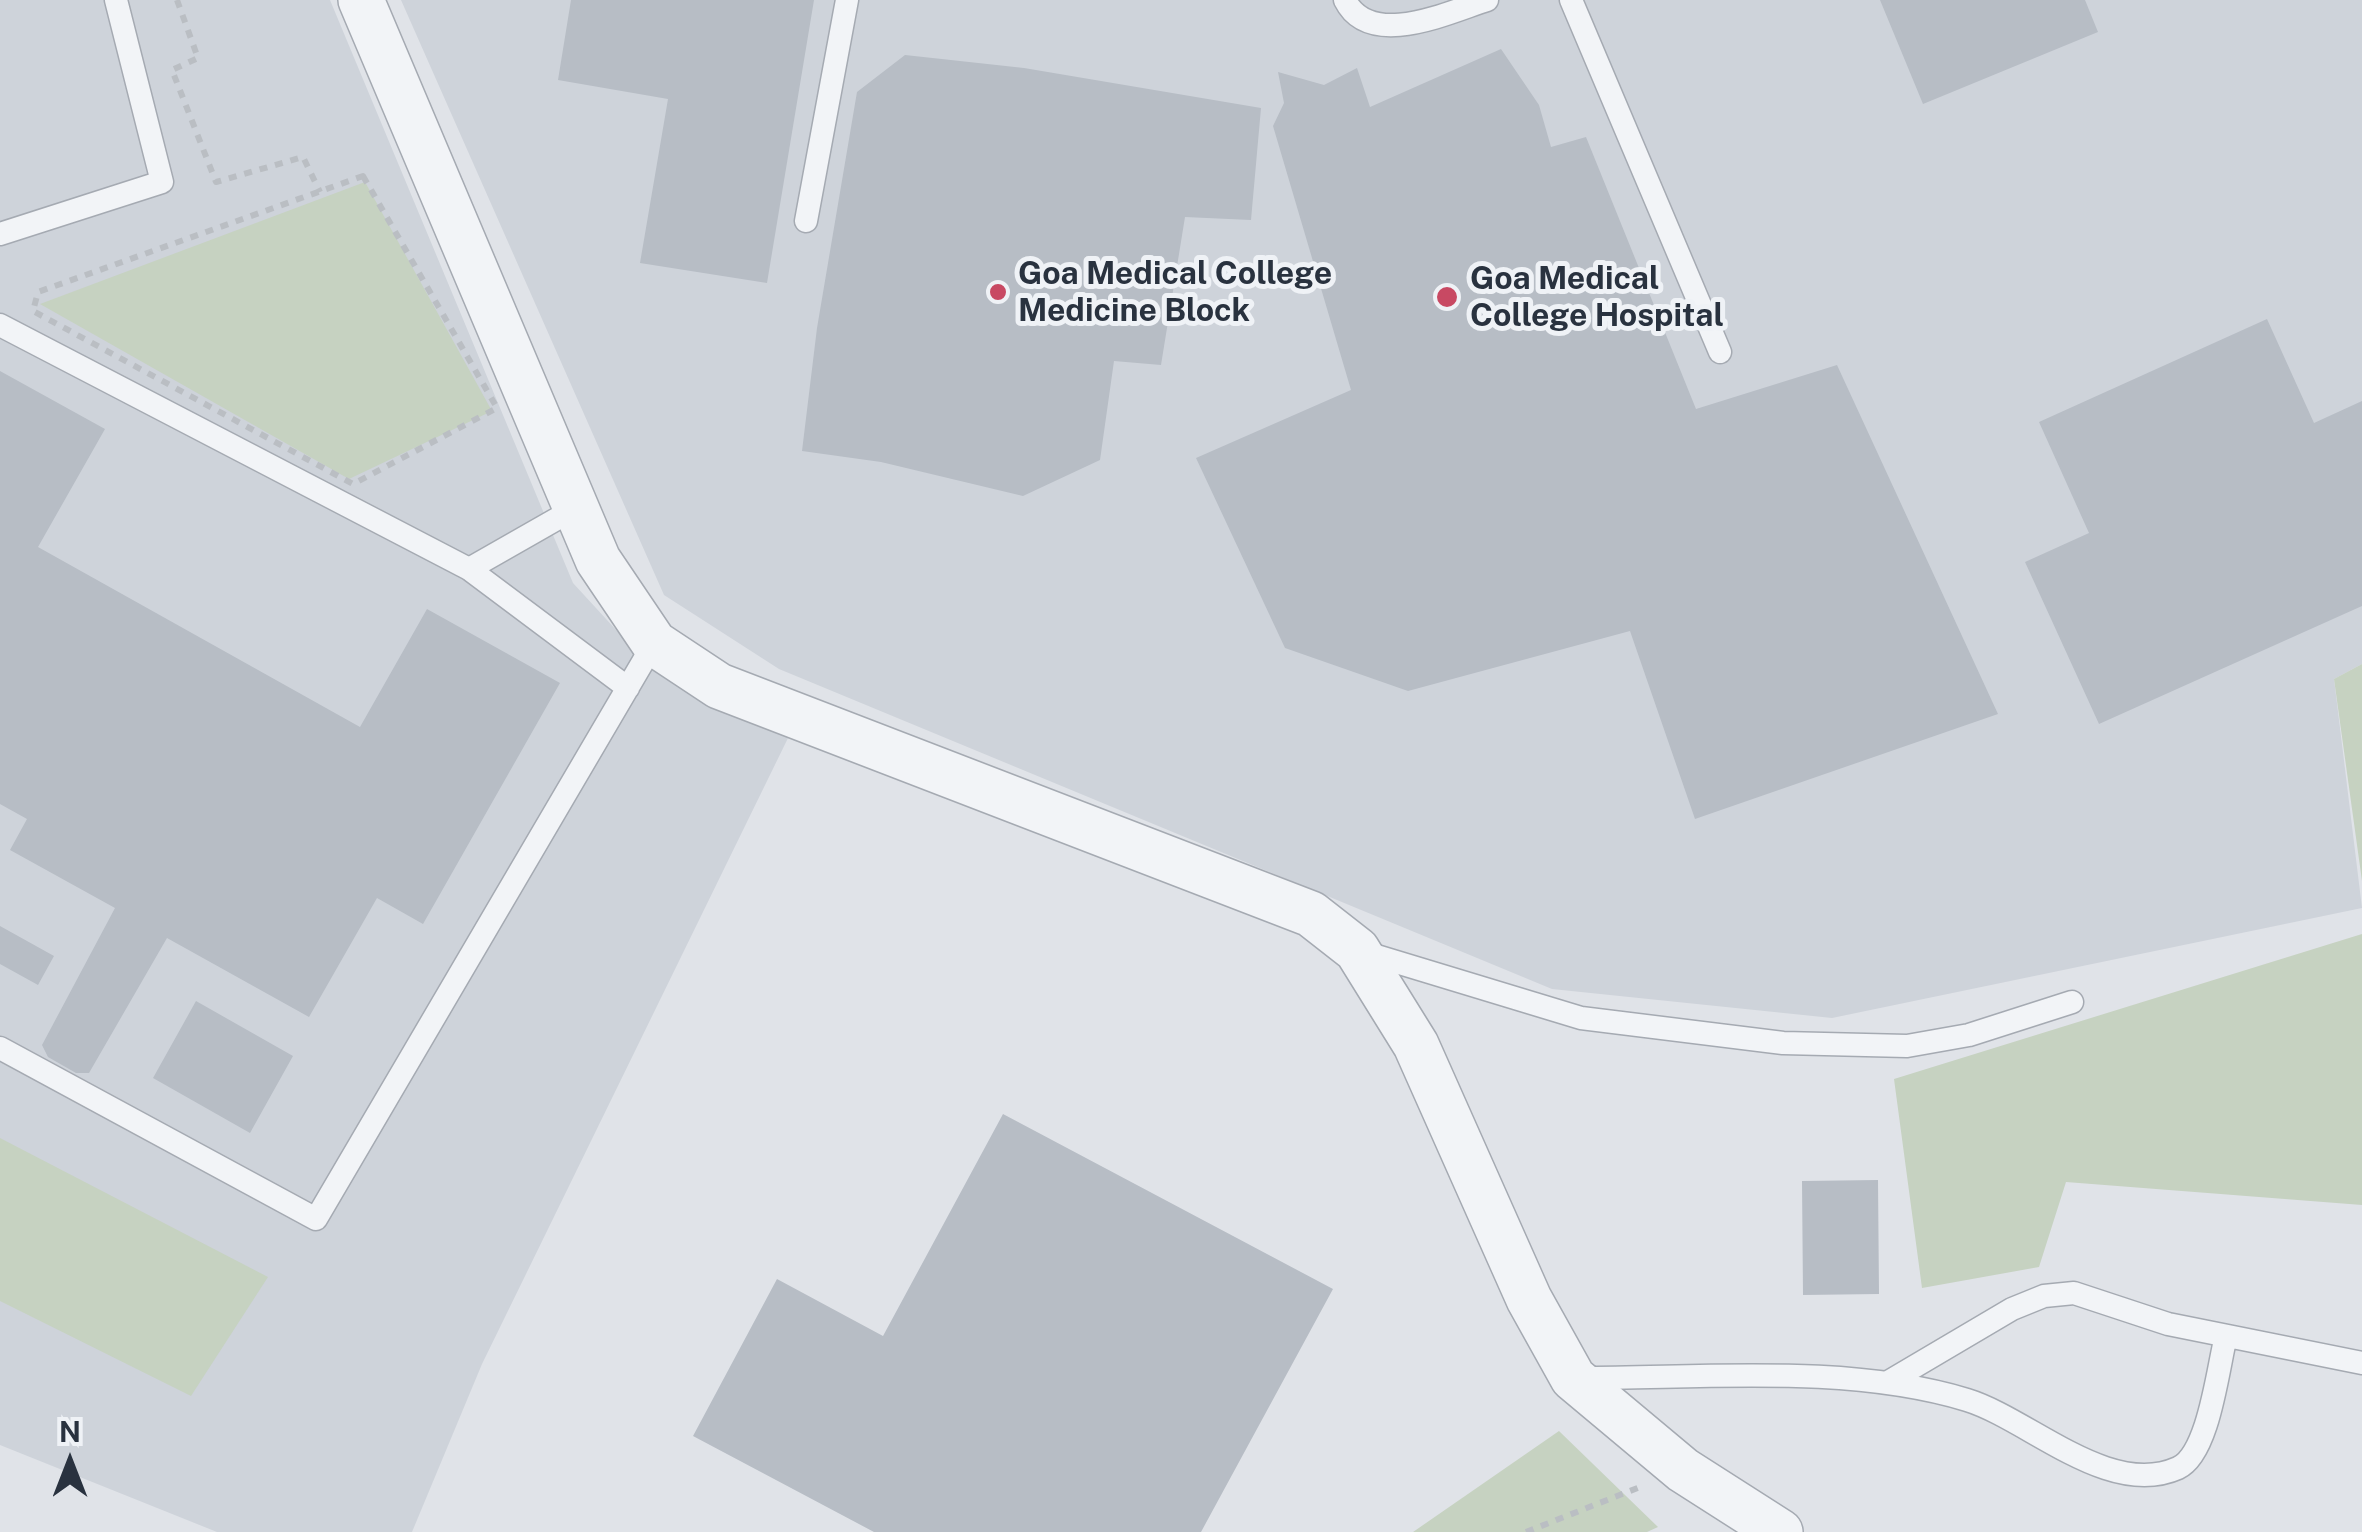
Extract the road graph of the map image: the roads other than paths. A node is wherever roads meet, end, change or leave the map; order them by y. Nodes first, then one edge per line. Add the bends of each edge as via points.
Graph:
1 (116, 0) edge
2 (362, 0) edge
3 (847, 0) edge
4 (1345, 0) edge
5 (1486, 0) edge
6 (1572, 0) edge
7 (806, 221) dead end
8 (0, 234) edge
9 (0, 324) edge
10 (1720, 352) dead end
11 (576, 508) junction
12 (469, 569) junction
13 (654, 643) junction
14 (628, 688) junction
15 (1357, 950) junction
16 (2072, 1002) dead end
17 (0, 1048) edge
18 (2226, 1336) junction
19 (2362, 1364) edge
20 (1573, 1378) junction
21 (1890, 1381) junction
22 (1780, 1532) edge

1 - 8 lane via 162,182
2 - 11 street
3 - 7 lane
4 - 5 lane via 1379,24 1411,24
6 - 10 lane
9 - 12 lane
11 - 12 lane
11 - 13 street via 598,560
12 - 14 lane
13 - 14 lane
13 - 15 street via 719,686 1311,914
14 - 17 lane via 316,1219
15 - 16 lane via 1581,1018 1783,1042 1907,1046
15 - 20 street via 1416,1044 1529,1299
18 - 19 lane
18 - 21 lane via 2074,1293 2044,1296
18 - 21 lane via 2200,1446 2181,1468 2146,1475 2084,1460 1972,1402
20 - 21 lane
20 - 22 street via 1683,1470

